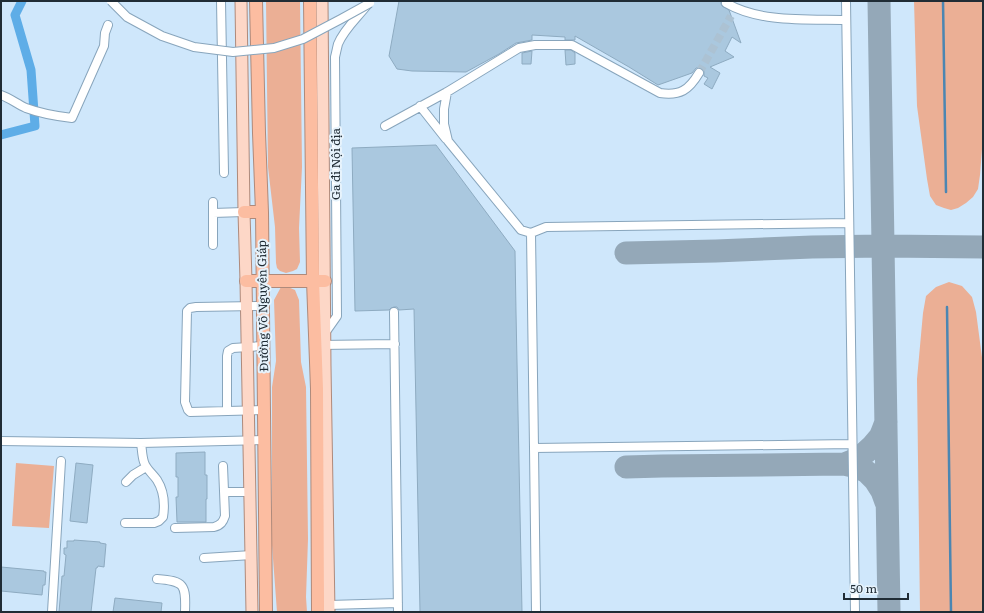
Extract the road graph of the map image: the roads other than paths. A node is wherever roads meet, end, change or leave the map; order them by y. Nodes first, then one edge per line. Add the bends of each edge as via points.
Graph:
1 (111, 1) edge
2 (221, 1) edge
3 (241, 1) edge
4 (256, 1) edge
5 (310, 1) edge
6 (322, 1) edge
7 (846, 1) edge
8 (371, 2) edge
9 (726, 3) dead end
10 (846, 20) junction
11 (108, 25) dead end
12 (699, 73) tunnel mouth
13 (447, 92) junction
14 (1, 94) edge
15 (420, 106) junction
16 (385, 126) dead end
17 (448, 141) junction
18 (324, 171) junction
19 (224, 173) dead end
20 (312, 183) junction
21 (213, 202) dead end
22 (244, 212) junction
23 (262, 212) junction
24 (213, 213) junction
25 (849, 223) junction
26 (531, 233) junction
27 (213, 245) dead end
28 (246, 281) junction
29 (262, 281) junction
30 (319, 281) junction
31 (262, 306) junction
32 (247, 307) junction
33 (394, 312) dead end
34 (325, 334) junction
35 (395, 344) junction
36 (320, 345) junction
37 (263, 346) junction
38 (247, 347) junction
39 (325, 366) junction
40 (317, 389) junction
41 (249, 410) junction
42 (264, 410) junction
43 (227, 411) junction
44 (249, 440) junction
45 (264, 440) junction
46 (1, 441) edge
47 (141, 443) junction
48 (852, 444) junction
49 (534, 448) junction
50 (61, 461) dead end
51 (223, 466) dead end
52 (146, 467) junction
53 (126, 482) dead end
54 (224, 492) junction
55 (250, 492) junction
56 (125, 523) dead end
57 (175, 528) dead end
58 (252, 555) junction
59 (204, 558) dead end
60 (157, 579) dead end
61 (398, 603) junction
62 (329, 608) edge
63 (52, 612) edge
64 (185, 612) edge
65 (252, 612) edge
66 (266, 612) edge
67 (318, 612) edge
68 (398, 612) edge
69 (536, 612) edge
70 (854, 612) edge

1 - 8 street, Ga đi Nội địa, bridge via 127,17 162,36 194,47 233,52 274,48 303,39
2 - 19 street
3 - 22 main road, Đường Võ Nguyên Giáp
4 - 23 highway, Đường Võ Nguyên Giáp
5 - 20 highway
6 - 18 main road
7 - 10 street
8 - 34 street, Ga đi Nội địa via 343,35 335,57 337,316
9 - 10 street via 733,12 769,18
10 - 25 street
11 - 14 street via 104,46 72,118 44,114
12 - 13 street via 694,82 683,91 660,93 572,45 535,45 519,48
13 - 15 street
13 - 17 street via 444,124
15 - 16 street
15 - 17 street
17 - 26 street via 521,230
18 - 20 main road
18 - 30 main road
20 - 30 highway
21 - 24 street
22 - 23 highway
22 - 24 street
22 - 28 main road, Đường Võ Nguyên Giáp
23 - 29 highway, Đường Võ Nguyên Giáp
24 - 27 street
25 - 26 street via 546,227
25 - 48 street
26 - 49 street
28 - 29 highway
28 - 32 main road, Đường Võ Nguyên Giáp
29 - 30 highway
29 - 31 highway, Đường Võ Nguyên Giáp
30 - 34 main road
30 - 36 highway
31 - 32 street
31 - 37 highway, Đường Võ Nguyên Giáp
32 - 38 main road, Đường Võ Nguyên Giáp
32 - 43 street via 196,307 190,308 187,312 185,402 188,410
33 - 35 street
34 - 36 main road
35 - 36 street
35 - 61 street
36 - 39 main road
36 - 40 highway
37 - 38 street
37 - 42 highway, Đường Võ Nguyên Giáp
38 - 41 main road, Đường Võ Nguyên Giáp
38 - 43 street via 228,351
39 - 40 main road
39 - 62 main road
40 - 67 highway
41 - 42 street
41 - 43 street
41 - 44 main road, Đường Võ Nguyên Giáp
42 - 45 highway, Đường Võ Nguyên Giáp
44 - 45 street
44 - 47 street
44 - 55 main road, Đường Võ Nguyên Giáp
45 - 66 highway, Đường Võ Nguyên Giáp
46 - 47 street
47 - 52 street
48 - 49 street
48 - 70 street
49 - 69 street
50 - 63 street
51 - 54 street
52 - 53 street
52 - 56 street via 162,492 163,517 154,523
54 - 55 street
54 - 57 street via 225,516 220,525
55 - 58 main road, Đường Võ Nguyên Giáp
58 - 59 street
58 - 65 main road, Đường Võ Nguyên Giáp
60 - 64 street via 180,583 186,597
61 - 62 street
61 - 68 street

